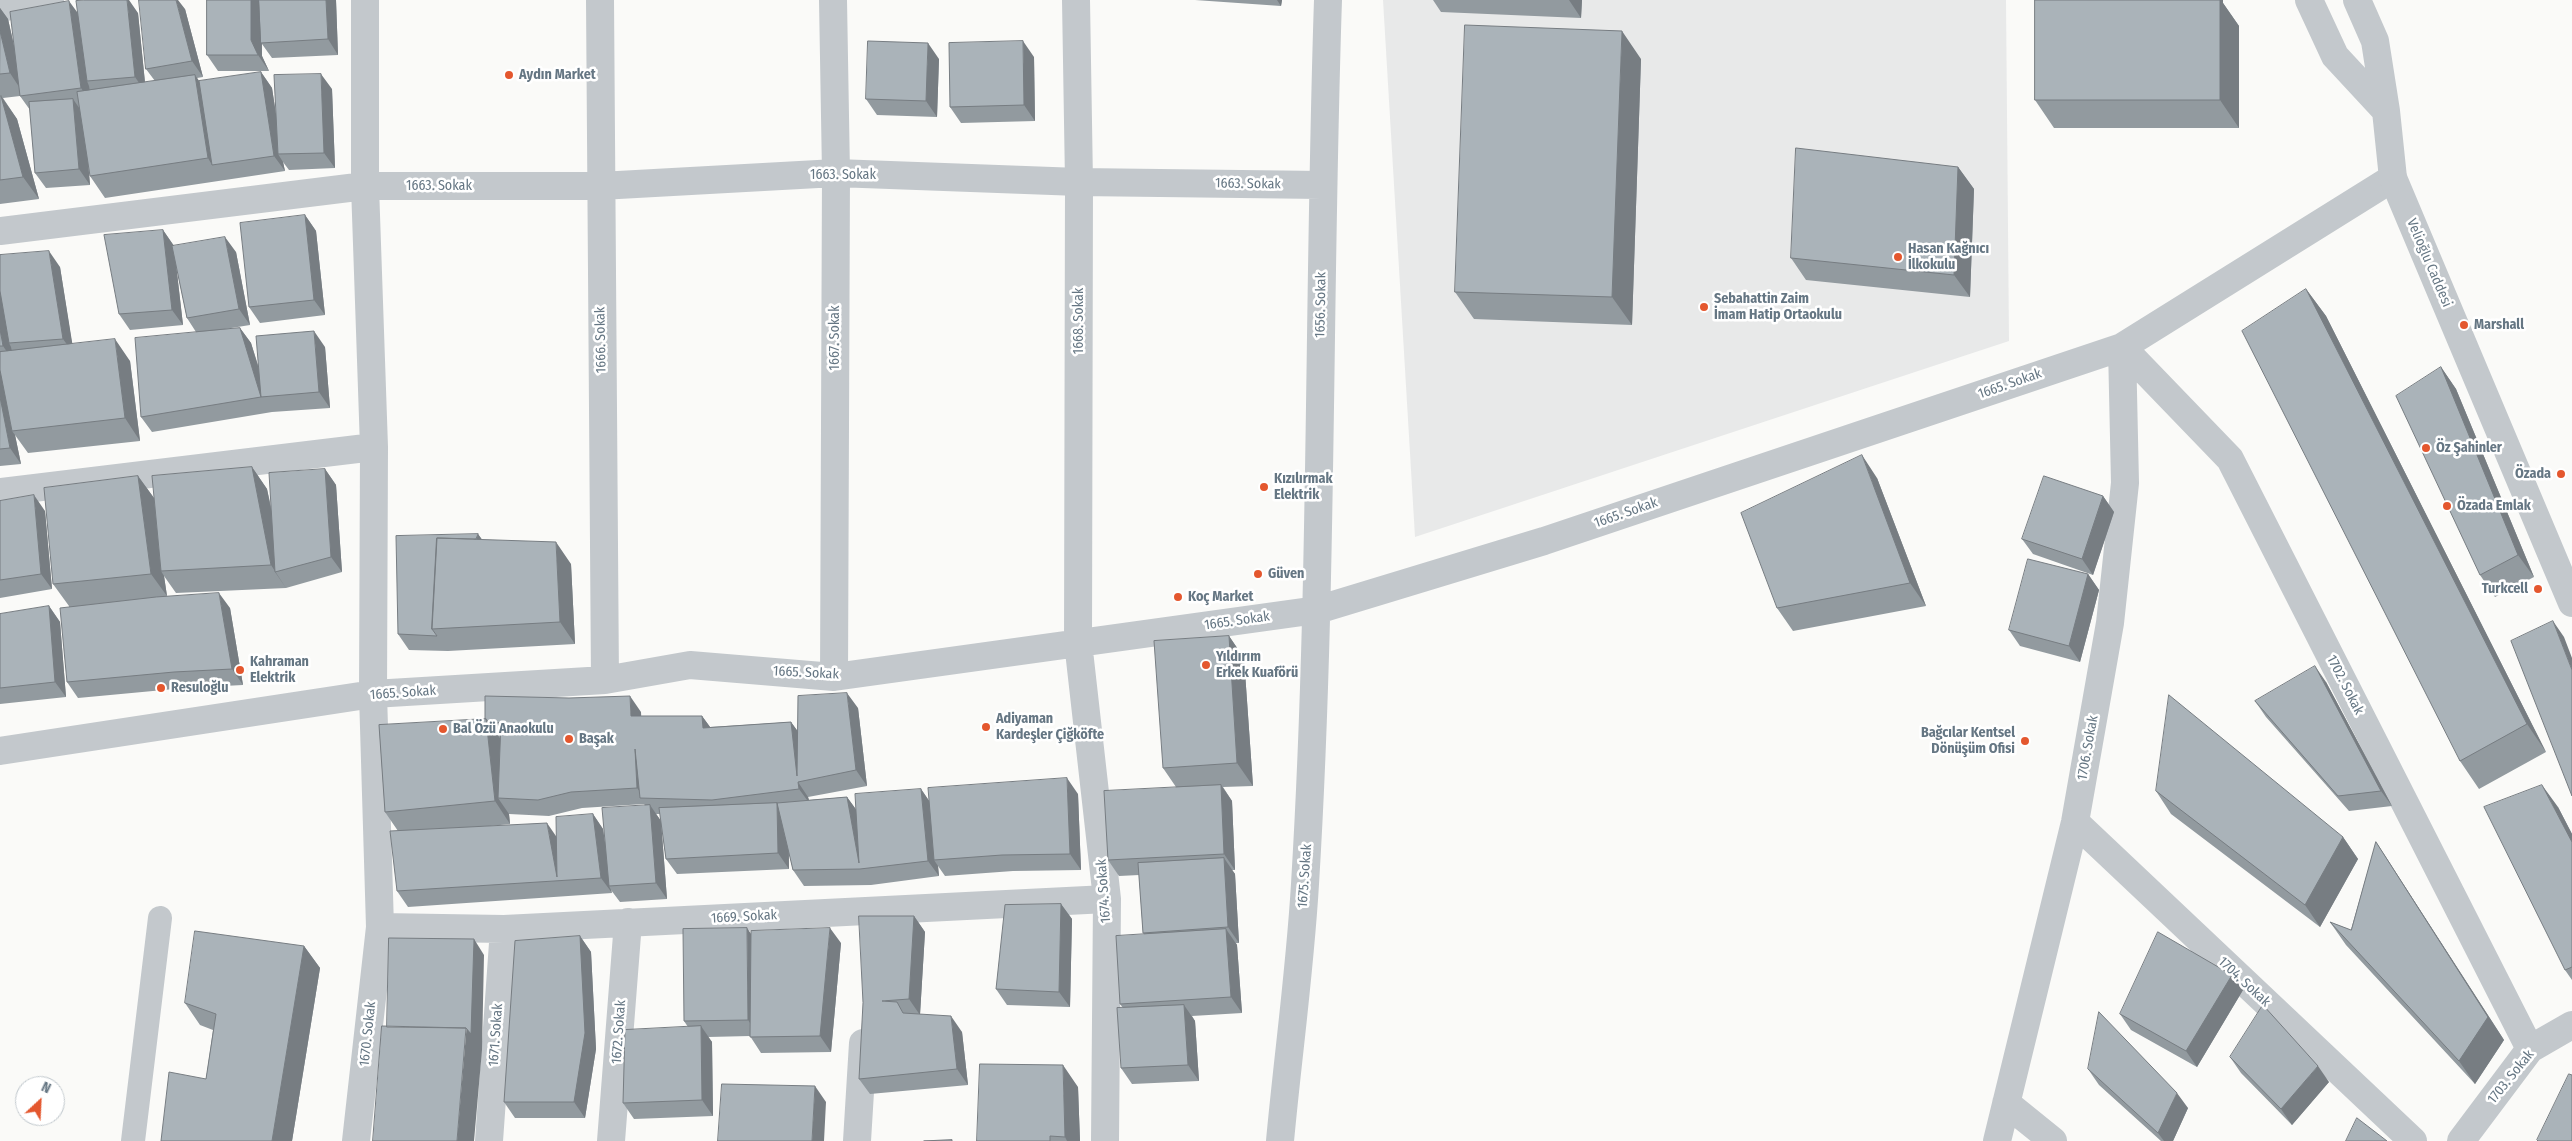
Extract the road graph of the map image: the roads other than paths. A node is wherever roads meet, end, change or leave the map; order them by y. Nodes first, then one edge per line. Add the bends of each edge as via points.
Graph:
1 (50, 0) edge
2 (365, 0) edge
3 (600, 0) edge
4 (833, 0) edge
5 (1076, 0) edge
6 (1328, 0) edge
7 (2309, 0) edge
8 (2357, 0) edge
9 (0, 8) edge
10 (2386, 111) junction
11 (836, 173) junction
12 (2393, 178) junction
13 (1079, 182) junction
14 (1322, 185) junction
15 (365, 186) junction
16 (600, 186) junction
17 (0, 231) edge
18 (2122, 346) junction
19 (374, 446) junction
20 (0, 492) edge
21 (2572, 604) edge
22 (1317, 610) junction
23 (1078, 642) junction
24 (834, 677) junction
25 (605, 680) junction
26 (373, 694) junction
27 (0, 751) edge
28 (2075, 822) junction
29 (1107, 899) junction
30 (160, 918) dead end
31 (628, 922) junction
32 (380, 927) junction
33 (504, 928) junction
34 (864, 1021) edge
35 (2572, 1025) edge
36 (2530, 1049) junction
37 (2006, 1103) junction
38 (133, 1141) edge
39 (356, 1141) edge
40 (489, 1141) edge
41 (611, 1141) edge
42 (857, 1141) edge
43 (1105, 1141) edge
44 (1280, 1141) edge
45 (1996, 1141) edge
46 (2053, 1141) edge
47 (2413, 1141) edge
48 (2461, 1141) edge

1 - 9 street
2 - 15 street, 1670. Sokak
3 - 16 street, 1666. Sokak
4 - 11 street, 1667. Sokak
5 - 13 street, 1668. Sokak
6 - 14 street, 1656. Sokak
7 - 10 street via 2335,56
8 - 10 street, Velioğlu Caddesi via 2375,41
10 - 12 street, Velioğlu Caddesi
11 - 13 street, 1663. Sokak
11 - 16 street, 1663. Sokak
11 - 24 street, 1667. Sokak
12 - 18 street, 1665. Sokak
12 - 21 street, Velioğlu Caddesi
13 - 14 street, 1663. Sokak
13 - 23 street, 1668. Sokak
14 - 22 street, 1656. Sokak
15 - 16 street, 1663. Sokak
15 - 17 street, 1663. Sokak
15 - 19 street, 1670. Sokak
16 - 25 street, 1666. Sokak
18 - 22 street, 1665. Sokak via 1544,541
18 - 28 street, 1706. Sokak via 2125,483 2110,623
18 - 36 street, 1702. Sokak via 2230,459
19 - 20 street
19 - 26 street, 1670. Sokak
22 - 23 street, 1665. Sokak
22 - 44 street, 1675. Sokak via 1305,886
23 - 24 street, 1665. Sokak
23 - 29 street, 1674. Sokak
24 - 25 street, 1665. Sokak via 690,665
25 - 26 street, 1665. Sokak
26 - 27 street, 1665. Sokak
26 - 32 street, 1670. Sokak
28 - 37 street, 1706. Sokak
28 - 47 street, 1704. Sokak
29 - 31 street, 1669. Sokak via 870,921
29 - 43 street, 1674. Sokak
30 - 38 lane
31 - 33 street, 1669. Sokak
31 - 41 street, 1672. Sokak
32 - 33 street, 1669. Sokak
32 - 39 street, 1670. Sokak
33 - 40 street, 1671. Sokak
34 - 42 street
35 - 36 street, 1703. Sokak
36 - 48 street, 1703. Sokak
37 - 45 street, 1706. Sokak
37 - 46 street

